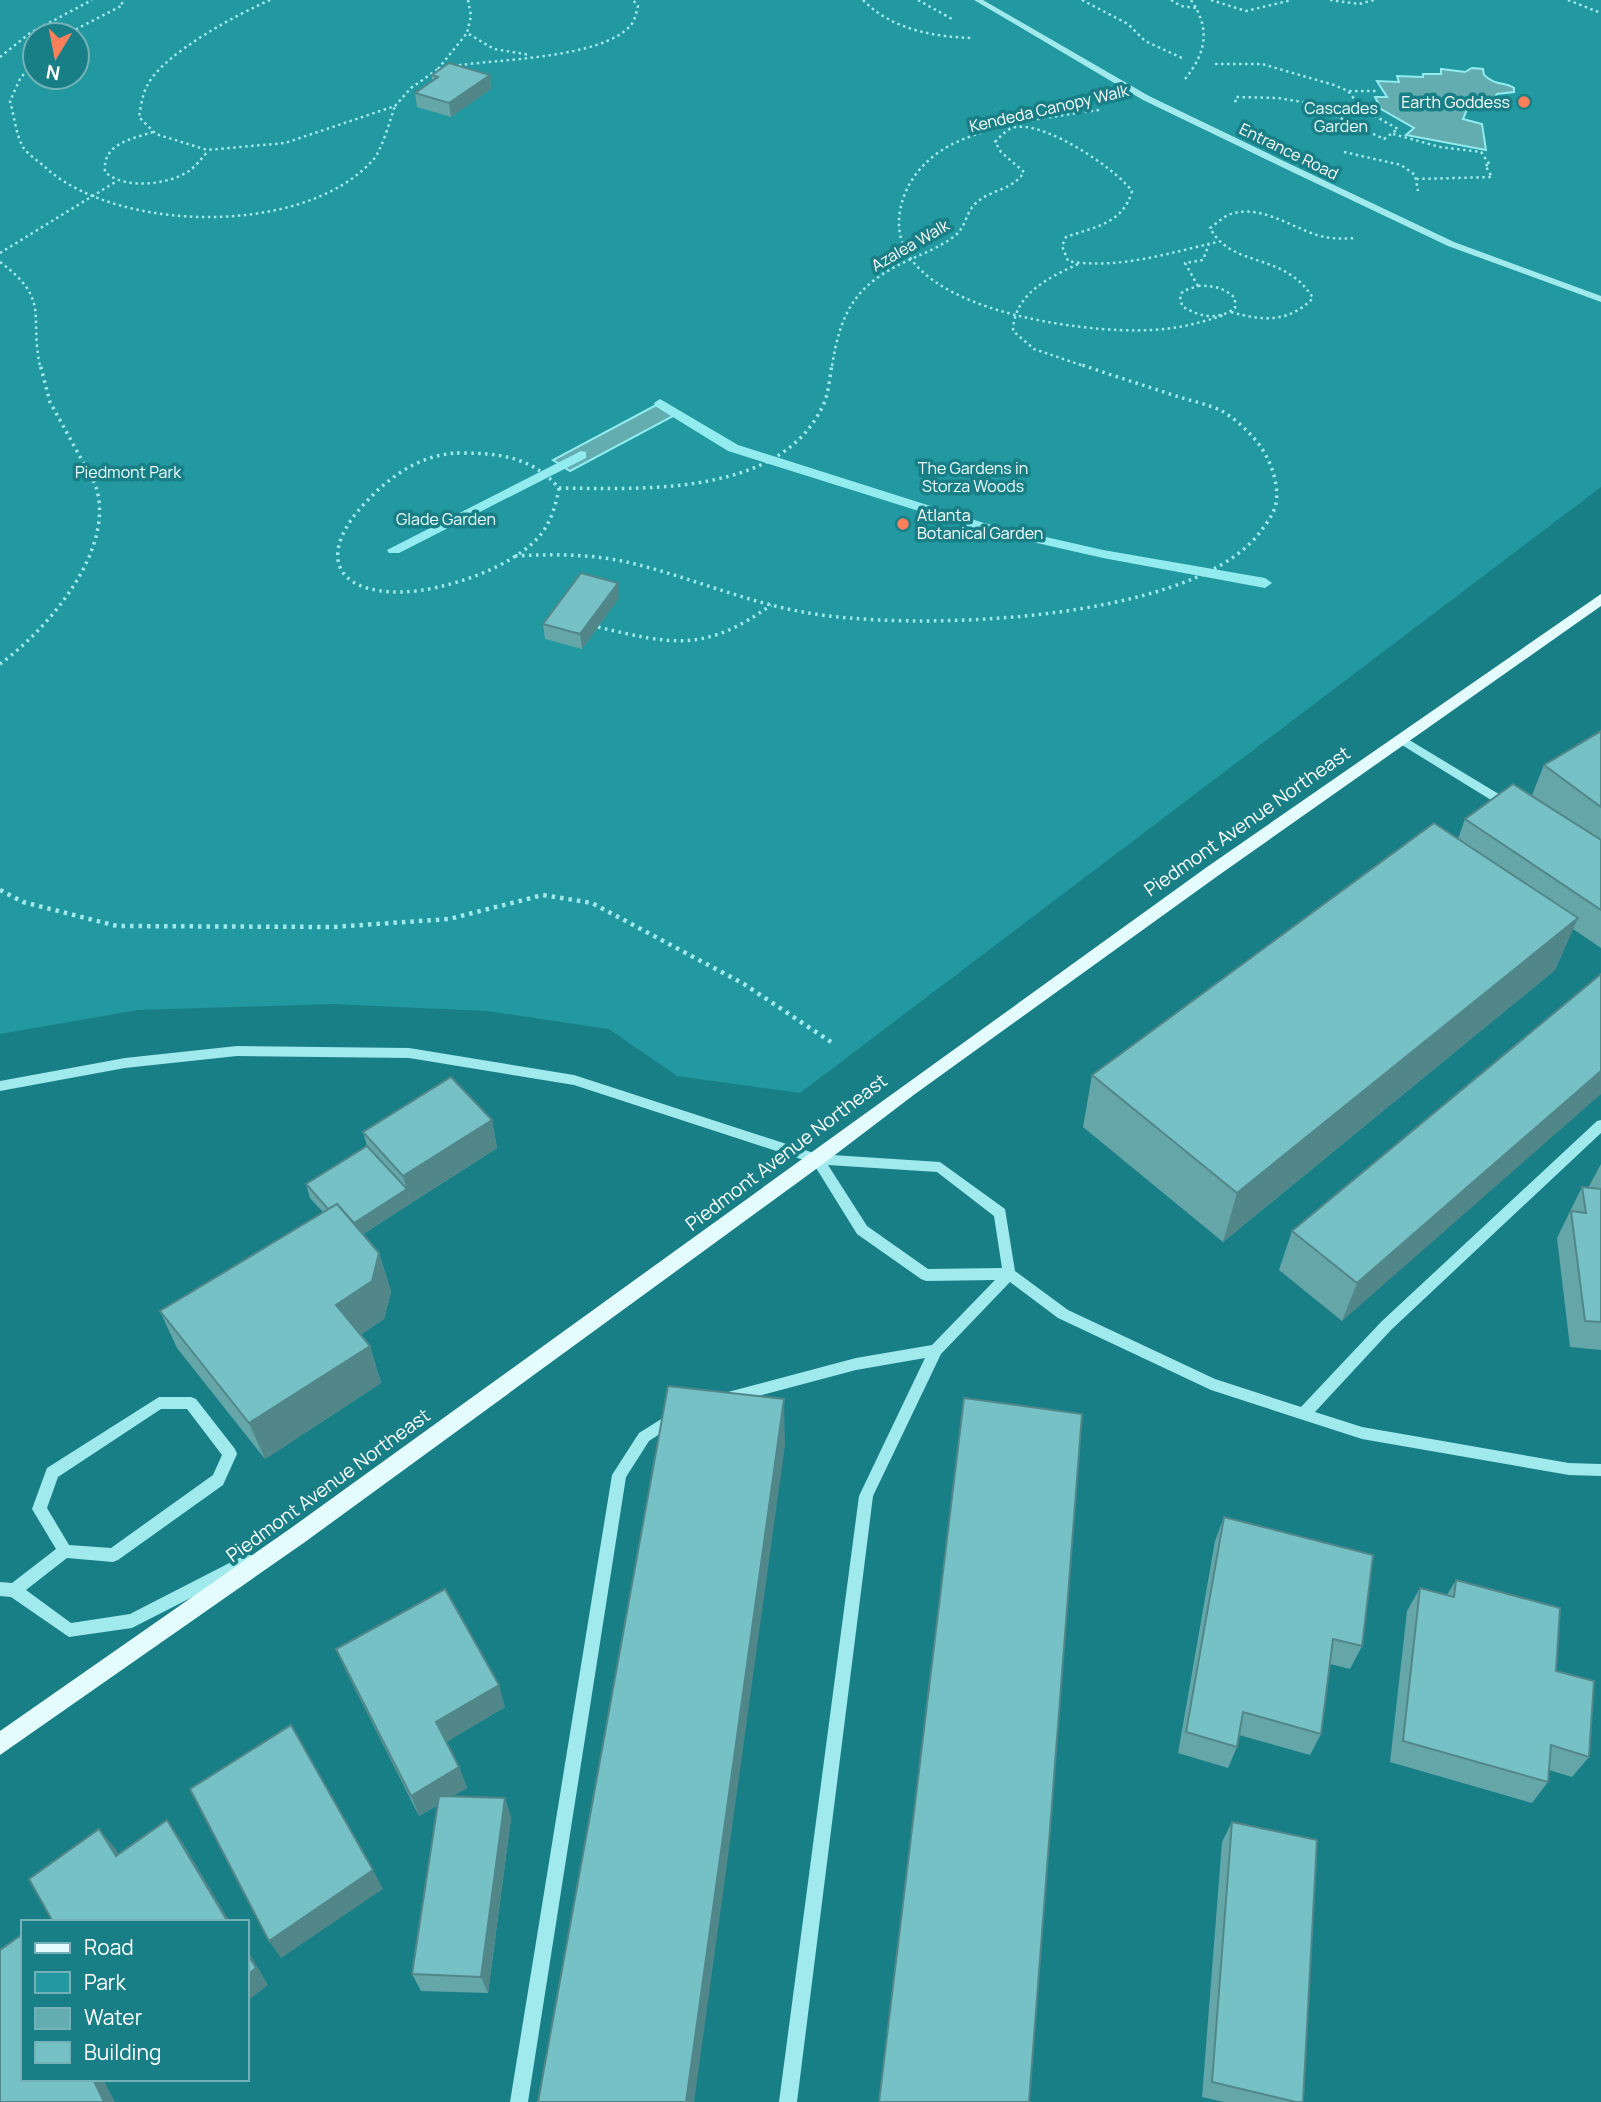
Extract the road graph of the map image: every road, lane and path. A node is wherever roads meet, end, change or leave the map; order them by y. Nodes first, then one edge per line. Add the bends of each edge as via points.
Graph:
1 (92, 0) edge
2 (120, 0) edge
3 (270, 0) edge
4 (468, 0) edge
5 (633, 0) edge
6 (863, 0) edge
7 (978, 0) edge
8 (1082, 0) edge
9 (1171, 0) edge
10 (1191, 0) edge
11 (1211, 0) edge
12 (1292, 0) edge
13 (1330, 0) edge
14 (1374, 0) edge
15 (1568, 0) edge
16 (1197, 8) junction
17 (1601, 13) edge
18 (91, 22) edge
19 (467, 33) junction
20 (974, 38) dead end
21 (538, 56) junction
22 (0, 57) edge
23 (1184, 59) dead end
24 (1215, 64) dead end
25 (438, 69) junction
26 (21, 79) edge
27 (1348, 91) junction
28 (1376, 91) dead end
29 (1146, 98) junction
30 (8, 106) dead end
31 (395, 106) junction
32 (1241, 113) dead end
33 (154, 132) junction
34 (1392, 134) junction
35 (1336, 149) dead end
36 (208, 150) junction
37 (1417, 180) junction
38 (117, 181) junction
39 (1416, 197) dead end
40 (75, 198) dead end
41 (84, 201) junction
42 (97, 205) dead end
43 (109, 208) dead end
44 (1359, 236) dead end
45 (1217, 242) junction
46 (1209, 244) junction
47 (0, 253) edge
48 (0, 262) edge
49 (1079, 264) junction
50 (1198, 286) junction
51 (1601, 299) edge
52 (1231, 312) junction
53 (1224, 315) junction
54 (559, 488) junction
55 (514, 556) junction
56 (1601, 599) edge
57 (772, 605) junction
58 (598, 627) edge
59 (0, 664) edge
60 (1401, 739) junction
61 (1522, 814) edge
62 (0, 890) edge
63 (831, 1042) dead end
64 (0, 1086) edge
65 (1601, 1125) edge
66 (817, 1159) junction
67 (1009, 1274) junction
68 (936, 1350) junction
69 (1304, 1414) junction
70 (1601, 1470) edge
71 (298, 1535) junction
72 (65, 1552) junction
73 (7, 1590) edge
74 (0, 1744) edge
75 (519, 2102) edge
76 (788, 2102) edge

1 - 22 path via 30,33
2 - 18 path via 123,5
3 - 33 path via 180,52 147,83 139,117
4 - 19 path
5 - 21 path via 638,6 630,26 602,45
6 - 20 path via 880,16 909,28
7 - 29 street, Entrance Road
8 - 23 path
9 - 16 path
10 - 16 path
11 - 12 path via 1237,12 1254,12
13 - 14 path via 1359,4
15 - 17 path
16 - 29 path, Kendeda Canopy Walk via 1207,37 1200,58 1180,85
19 - 21 path via 494,49
19 - 25 path
21 - 25 path
24 - 27 path via 1262,64
25 - 31 path
26 - 30 path
27 - 28 path
27 - 34 path via 1363,109 1398,129
29 - 51 street, Entrance Road via 1451,244
29 - 53 path, Kendeda Canopy Walk via 982,132 941,150 906,185 899,212 900,239 906,254 937,281 962,296 1020,316 1087,329 1137,332 1207,324
31 - 36 path via 285,143
31 - 43 path via 391,134 367,166 313,198 279,209 202,218 158,217
32 - 34 path via 1236,97 1284,98 1318,106 1384,139
33 - 36 path
33 - 38 path via 109,152 104,170
34 - 37 path via 1481,152 1492,177
35 - 37 path via 1401,165
36 - 38 path via 181,175 149,182
37 - 39 path
38 - 41 path
40 - 41 path
41 - 42 path
41 - 47 path
44 - 45 path via 1346,240 1318,237 1286,220 1236,213 1210,228
45 - 46 path
45 - 52 path via 1294,273 1308,285 1313,298 1304,309 1275,320
46 - 49 path
46 - 50 path via 1203,260 1185,263
48 - 59 path via 15,271 34,296 39,363 51,404 100,498 93,546 67,598 24,648
49 - 54 path, Azalea Walk via 1065,257 1062,246 1066,237 1118,219 1131,203 1132,191 1123,177 1054,134 1016,127 1000,134 995,142 1024,172 1021,179 1010,189 975,203 956,235 867,284 852,299 836,337 823,407 793,446 762,464 673,487
49 - 57 path via 1055,274 1017,304 1013,331 1034,349 1221,411 1247,428 1274,472 1277,505 1261,533 1236,555 1195,577 1110,603 1041,614 899,620 826,616
50 - 52 path via 1231,293 1236,303
50 - 53 path via 1183,291 1182,306 1196,314
52 - 53 path
54 - 55 path via 544,530
54 - 55 path via 544,471 529,465 478,453 433,455 400,473 347,522 335,550 338,565 352,582 386,592 422,590 457,581
55 - 57 path via 606,558
56 - 60 main road, Piedmont Avenue Northeast
57 - 58 path via 750,622 697,642 665,643
60 - 61 street
60 - 66 main road, Piedmont Avenue Northeast
62 - 63 path via 23,902 117,926 333,928 449,919 543,895 592,904 744,984
64 - 66 street via 125,1063 237,1051 409,1053 574,1080
65 - 69 street via 1386,1326
66 - 67 street via 862,1230 926,1275
66 - 67 street via 940,1167 1000,1213
66 - 71 main road, Piedmont Avenue Northeast
67 - 68 street
67 - 69 street via 1063,1314 1211,1384
68 - 75 street via 856,1364 681,1412 645,1437 619,1475
68 - 76 street via 866,1496
69 - 70 street via 1362,1433 1569,1469
71 - 73 street via 132,1620 69,1630
71 - 74 main road, Piedmont Avenue Northeast
72 - 72 street via 39,1509 52,1473 159,1403 191,1403 230,1454 218,1480 113,1555
72 - 73 lane

